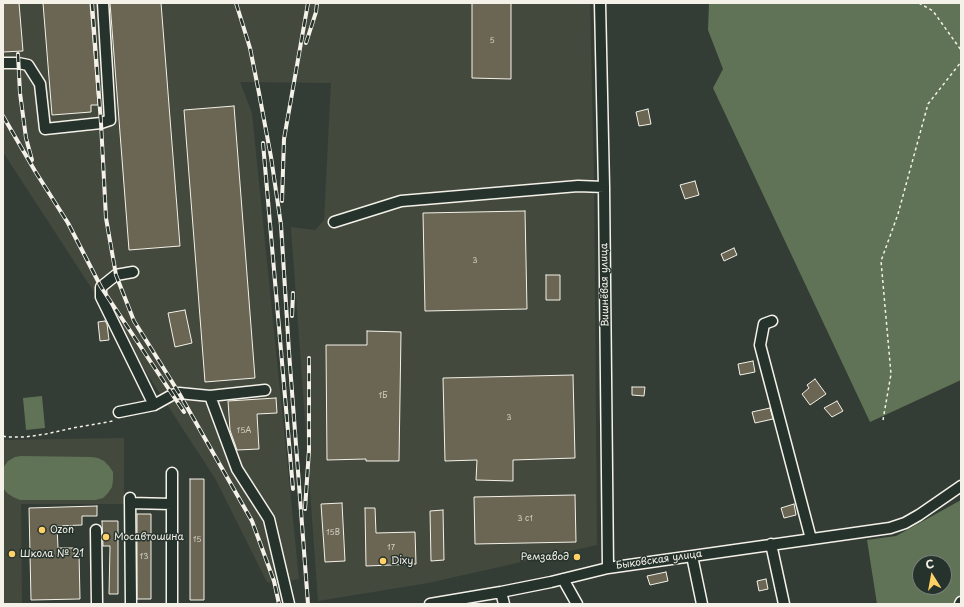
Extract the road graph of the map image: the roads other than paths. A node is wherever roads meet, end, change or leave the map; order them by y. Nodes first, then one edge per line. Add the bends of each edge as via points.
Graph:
1 (103, 3) edge
2 (600, 3) edge
3 (3, 63) edge
4 (604, 187) junction
5 (334, 222) dead end
6 (133, 272) dead end
7 (772, 321) dead end
8 (265, 390) dead end
9 (210, 396) junction
10 (154, 405) junction
11 (119, 412) dead end
12 (172, 473) dead end
13 (961, 486) edge
14 (172, 504) junction
15 (96, 530) dead end
16 (811, 539) junction
17 (771, 544) junction
18 (692, 556) junction
19 (608, 568) junction
20 (563, 579) junction
21 (501, 592) junction
22 (97, 604) edge
23 (130, 604) edge
24 (172, 604) edge
25 (289, 604) edge
26 (430, 604) edge
27 (504, 604) edge
28 (577, 604) edge
29 (702, 604) edge
30 (784, 604) edge

1 - 3 street via 110,120 45,129 40,84 28,65
2 - 4 street, Вишнёвая улица
4 - 5 street via 578,186 401,201
4 - 19 street, Вишнёвая улица
6 - 10 street via 116,275 101,288 101,297
7 - 16 street via 764,324 760,345
8 - 9 street
9 - 10 street via 179,393
9 - 25 street via 237,470 269,519
10 - 11 street
12 - 14 street
13 - 16 street, Быковская улица via 919,515 890,528
14 - 23 street via 130,500
14 - 24 street
15 - 22 street
16 - 17 street, Быковская улица
17 - 18 street, Быковская улица
17 - 30 street
18 - 19 street, Быковская улица
18 - 29 street
19 - 20 street, Быковская улица
20 - 21 street, Быковская улица
20 - 28 street
21 - 26 street, Быковская улица
21 - 27 street

